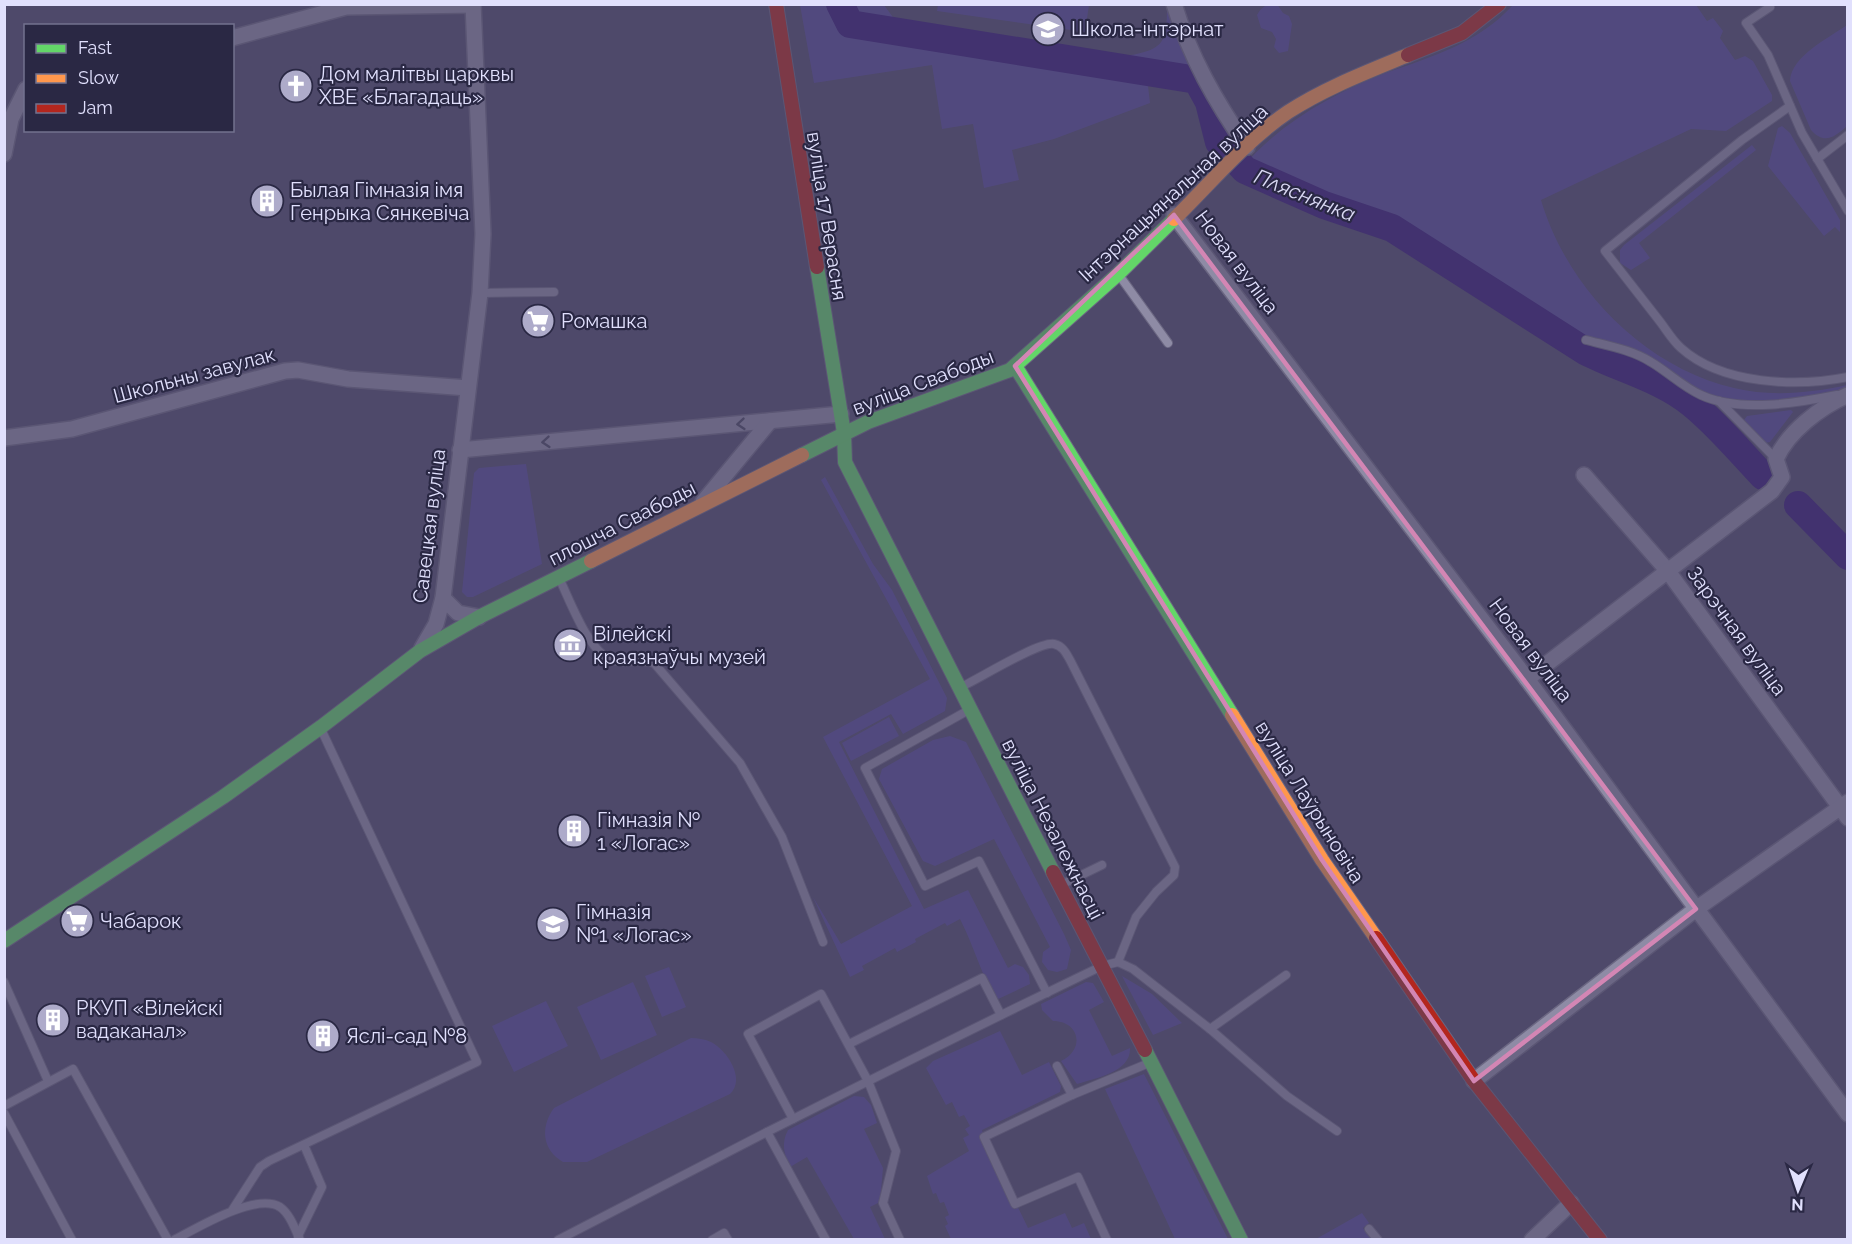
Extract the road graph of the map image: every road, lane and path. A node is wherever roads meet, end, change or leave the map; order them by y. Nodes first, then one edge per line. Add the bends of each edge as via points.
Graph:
1 (776, 4) edge
2 (1174, 4) edge
3 (1499, 4) edge
4 (401, 5) edge
5 (473, 5) edge
6 (1770, 5) edge
7 (234, 37) edge
8 (24, 93) edge
9 (1790, 106) junction
10 (1848, 135) edge
11 (1245, 149) junction
12 (4, 154) edge
13 (1817, 159) junction
14 (1848, 211) edge
15 (1174, 215) junction
16 (1118, 274) junction
17 (554, 292) dead end
18 (480, 293) junction
19 (1586, 340) dead end
20 (1168, 343) dead end
21 (1015, 366) junction
22 (1848, 377) edge
23 (468, 388) junction
24 (1848, 394) edge
25 (1719, 401) junction
26 (840, 414) junction
27 (770, 421) junction
28 (844, 433) junction
29 (4, 438) edge
30 (460, 450) junction
31 (1776, 459) junction
32 (1584, 475) dead end
33 (701, 505) junction
34 (1667, 570) junction
35 (558, 577) junction
36 (443, 597) junction
37 (479, 617) junction
38 (420, 651) junction
39 (1527, 679) junction
40 (959, 688) junction
41 (970, 709) junction
42 (321, 727) junction
43 (1845, 809) edge
44 (1102, 865) dead end
45 (1060, 886) junction
46 (1696, 909) junction
47 (4, 941) edge
48 (823, 942) dead end
49 (1118, 962) junction
50 (1102, 966) junction
51 (1286, 975) dead end
52 (4, 982) edge
53 (1047, 993) junction
54 (1001, 1015) junction
55 (1210, 1029) junction
56 (849, 1044) junction
57 (1153, 1062) junction
58 (1057, 1066) dead end
59 (48, 1081) junction
60 (868, 1081) junction
61 (1474, 1081) junction
62 (1072, 1095) junction
63 (4, 1106) edge
64 (4, 1113) edge
65 (1848, 1114) edge
66 (793, 1119) junction
67 (1337, 1131) dead end
68 (767, 1132) junction
69 (304, 1145) junction
70 (1571, 1203) junction
71 (233, 1209) junction
72 (1369, 1229) dead end
73 (299, 1238) edge
74 (72, 1239) edge
75 (168, 1239) edge
76 (174, 1239) edge
77 (558, 1239) edge
78 (712, 1239) edge
79 (728, 1239) edge
80 (826, 1239) edge
81 (900, 1239) edge
82 (1107, 1239) edge
83 (1241, 1239) edge
84 (1378, 1239) edge
85 (1532, 1239) edge
86 (1600, 1239) edge

1 - 26 main road, вуліца 17 Верасня
2 - 11 street via 1183,34
3 - 11 main road, Інтэрнацыянальная вуліца via 1473,26 1446,41 1320,92 1287,113
4 - 5 street
4 - 7 street via 346,7
5 - 18 street, Савецкая вуліца via 483,234
6 - 9 lane via 1746,23 1768,55
8 - 12 street via 11,119
9 - 13 lane
9 - 22 lane via 1605,251 1680,348 1699,361 1724,372 1768,379 1826,381
10 - 13 lane
11 - 15 main road, Інтэрнацыянальная вуліца
13 - 14 lane
15 - 16 main road, Інтэрнацыянальная вуліца
15 - 39 street, Новая вуліца
16 - 20 lane
16 - 21 main road, Інтэрнацыянальная вуліца
17 - 18 lane
18 - 23 street, Савецкая вуліца
19 - 25 lane via 1633,353 1700,395
21 - 28 main road, вуліца Свабоды
21 - 61 main road, вуліца Лаўрыновіча via 1322,860
23 - 29 street, Школьны завулак via 285,371 72,429
23 - 30 street, Савецкая вуліца
24 - 25 lane via 1771,405
24 - 31 street via 1827,404 1781,446
25 - 31 lane
26 - 27 street
26 - 28 main road, вуліца 17 Верасня
27 -> 30 street
27 - 33 street
28 - 33 main road, плошча Свабоды
28 - 40 main road, вуліца Незалежнасці via 845,462
30 - 36 street, Савецкая вуліца
31 - 34 street via 1782,477 1772,491
32 - 34 street, Зарэчная вуліца
33 - 35 main road, плошча Свабоды
34 - 39 street
34 - 43 street, Зарэчная вуліца
35 - 37 main road, плошча Свабоды
35 - 48 lane via 596,649 614,661 654,663 740,763 782,837
36 - 37 street via 458,614
36 - 38 street, Савецкая вуліца via 436,624
37 - 38 main road, плошча Свабоды
38 - 42 main road, Савецкая вуліца
39 - 46 street, Новая вуліца
40 - 41 main road, вуліца Незалежнасці
40 - 49 lane via 1040,646 1052,643 1064,649 1175,867 1174,875 1136,917
41 - 45 main road, вуліца Незалежнасці
41 - 53 lane via 865,768 925,886 979,861
42 - 47 main road, Савецкая вуліца via 223,797
42 - 69 lane via 477,1062
43 - 46 street
44 - 45 lane
45 - 50 main road, вуліца Незалежнасці
46 - 61 street
46 - 65 street, Новая вуліца
49 - 50 lane
49 - 55 lane via 1155,985
50 - 53 lane
50 - 57 main road, вуліца Незалежнасці
51 - 55 lane
52 - 59 lane
53 - 54 lane
54 - 56 lane via 982,978
54 - 60 lane
55 - 67 lane via 1287,1096
56 - 60 lane
56 - 66 lane via 821,994 748,1034
57 - 62 lane
57 - 83 main road, вуліца Незалежнасці
58 - 62 lane
59 - 63 lane
59 - 75 lane via 73,1069
60 - 66 lane
60 - 81 lane via 896,1151 883,1203
61 - 70 main road, вуліца Лаўрыновіча
62 - 82 lane via 984,1137 1016,1204 1078,1177
64 - 74 lane
66 - 68 lane
68 - 77 lane
68 - 80 lane
69 - 71 lane via 260,1167
69 - 73 lane via 322,1187
70 - 85 street
70 - 86 main road, вуліца Лаўрыновіча
71 - 73 lane via 277,1206 289,1217
71 - 76 lane
72 - 84 lane
78 - 79 lane via 724,1233

